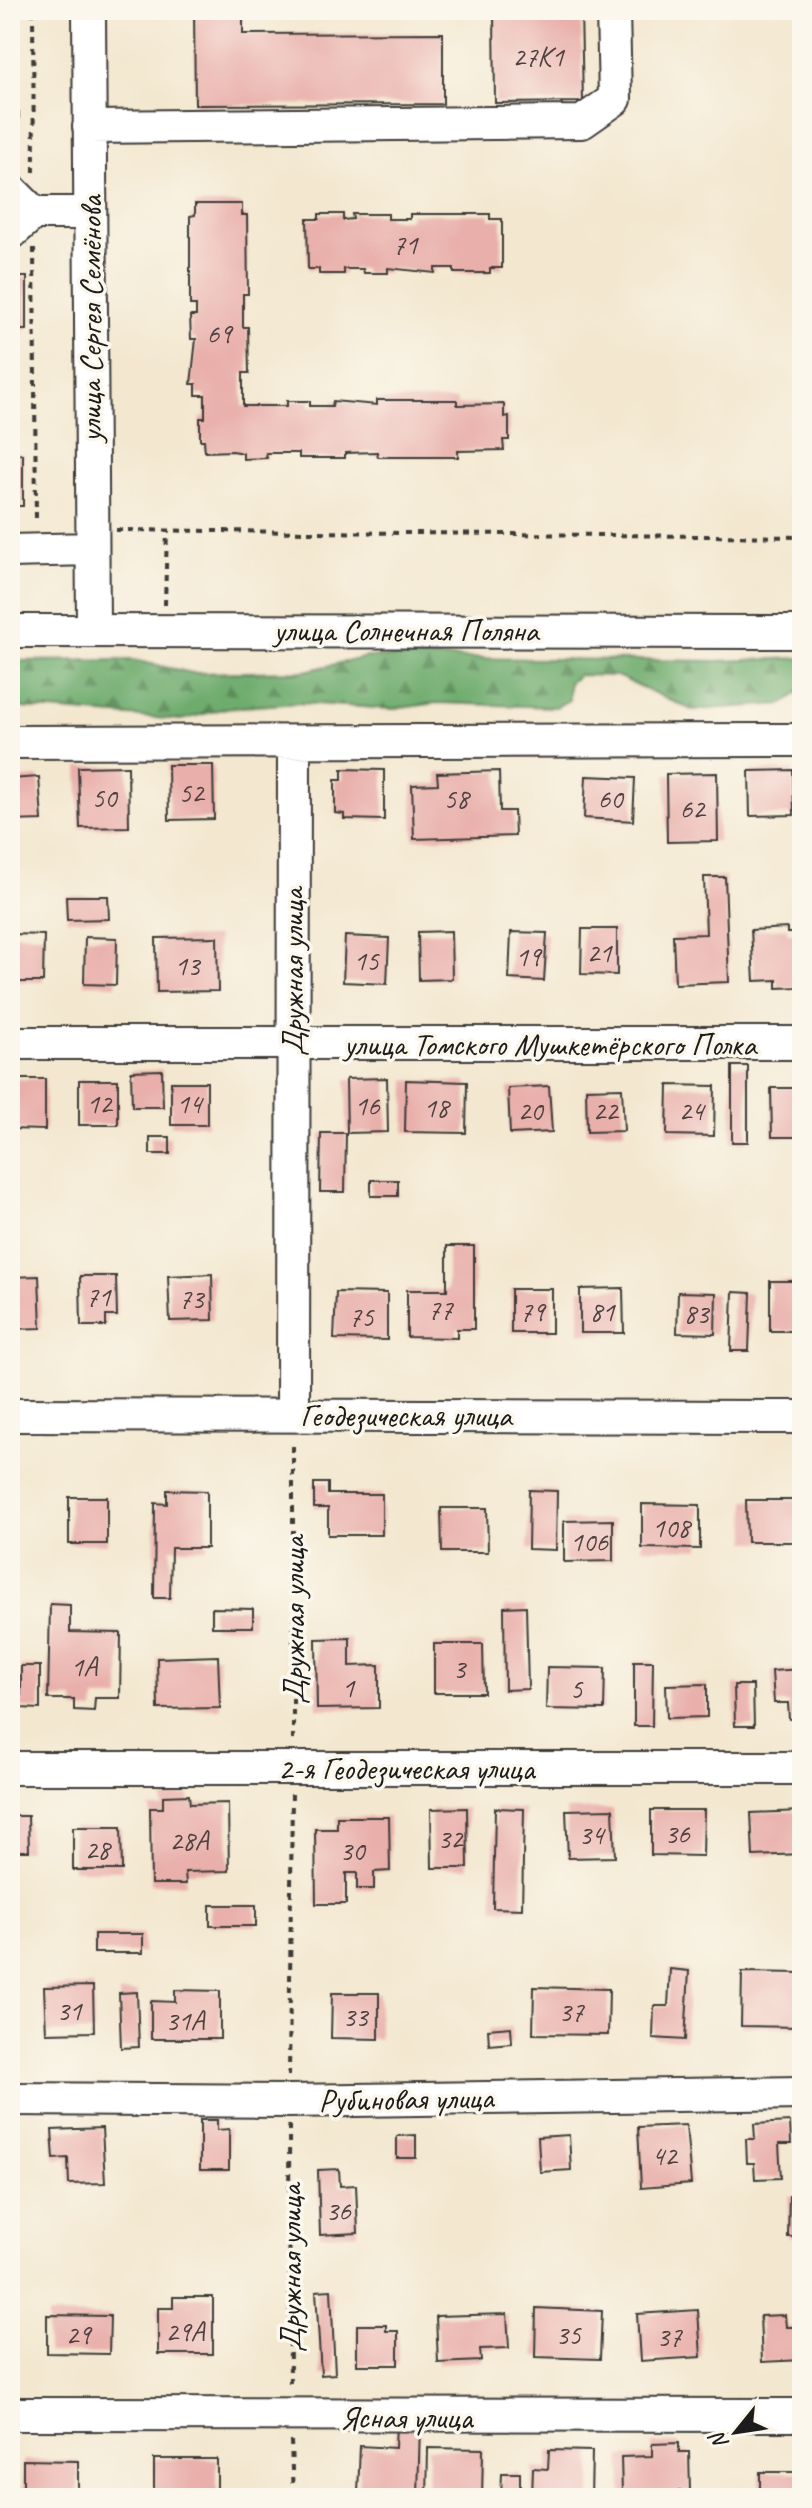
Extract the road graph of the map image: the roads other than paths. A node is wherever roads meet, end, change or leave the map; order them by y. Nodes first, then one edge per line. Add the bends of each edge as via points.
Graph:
1 (89, 10) edge
2 (613, 10) edge
3 (89, 127) junction
4 (10, 189) edge
5 (34, 213) junction
6 (89, 213) junction
7 (10, 234) edge
8 (91, 540) junction
9 (23, 550) edge
10 (93, 628) junction
11 (10, 631) edge
12 (802, 632) edge
13 (802, 740) edge
14 (10, 742) edge
15 (294, 742) junction
16 (10, 1043) edge
17 (802, 1043) edge
18 (291, 1044) junction
19 (10, 1415) edge
20 (293, 1415) junction
21 (802, 1417) edge
22 (10, 1768) edge
23 (802, 1768) edge
24 (802, 2093) edge
25 (10, 2099) edge
26 (10, 2414) edge
27 (802, 2415) edge

1 - 3 street, улица Сергея Семёнова
2 - 3 street via 615,99 582,122
3 - 6 street, улица Сергея Семёнова
4 - 5 street
5 - 6 street
5 - 7 street
6 - 8 street, улица Сергея Семёнова
8 - 9 street
8 - 10 street, улица Сергея Семёнова
10 - 11 street, улица Солнечная Поляна
10 - 12 street, улица Солнечная Поляна
13 - 15 street
14 - 15 street
15 - 18 street, Дружная улица
16 - 18 street, улица Томского Мушкетёрского Полка
17 - 18 street, улица Томского Мушкетёрского Полка
18 - 20 street, Дружная улица
19 - 20 street, Геодезическая улица
20 - 21 street, Геодезическая улица
22 - 23 street, 2-я Геодезическая улица
24 - 25 street, Рубиновая улица via 289,2101
26 - 27 street, Ясная улица

